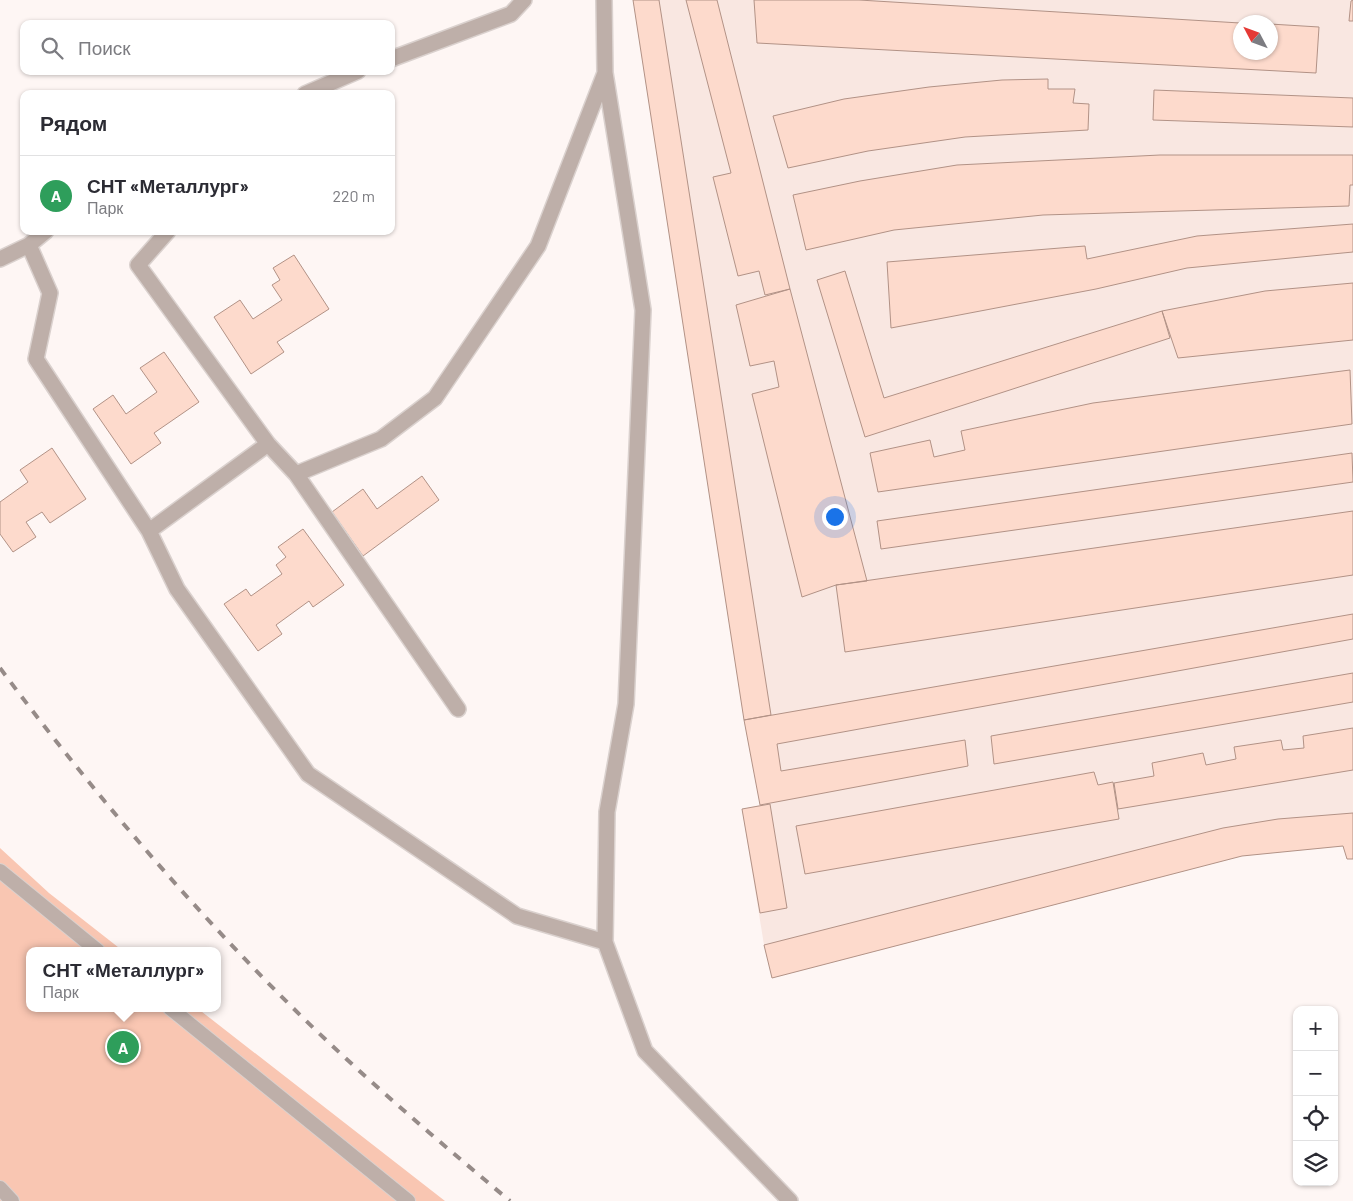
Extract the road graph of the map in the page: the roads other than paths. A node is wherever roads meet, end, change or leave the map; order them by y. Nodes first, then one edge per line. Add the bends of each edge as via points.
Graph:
1 (524, 0) edge
2 (604, 0) edge
3 (395, 57) edge
4 (605, 73) junction
5 (349, 75) edge
6 (315, 90) edge
7 (41, 235) edge
8 (164, 235) edge
9 (29, 246) junction
10 (0, 259) edge
11 (268, 444) junction
12 (296, 474) junction
13 (150, 531) junction
14 (458, 709) dead end
15 (0, 871) edge
16 (605, 942) junction
17 (93, 947) edge
18 (175, 1012) edge
19 (0, 1188) edge
20 (12, 1201) edge
21 (408, 1201) edge
22 (790, 1201) edge

1 - 3 street via 511,14
2 - 4 street
4 - 12 street via 538,246 435,398 381,439
4 - 16 street via 643,310 626,704 607,812
5 - 6 street
7 - 9 street
8 - 11 street via 138,265
9 - 10 street
9 - 13 street via 50,293 36,359
11 - 12 street
11 - 13 street
12 - 14 street
13 - 16 street via 178,589 308,774 517,916
15 - 17 lane
16 - 22 street via 646,1051
18 - 21 lane
19 - 20 lane

